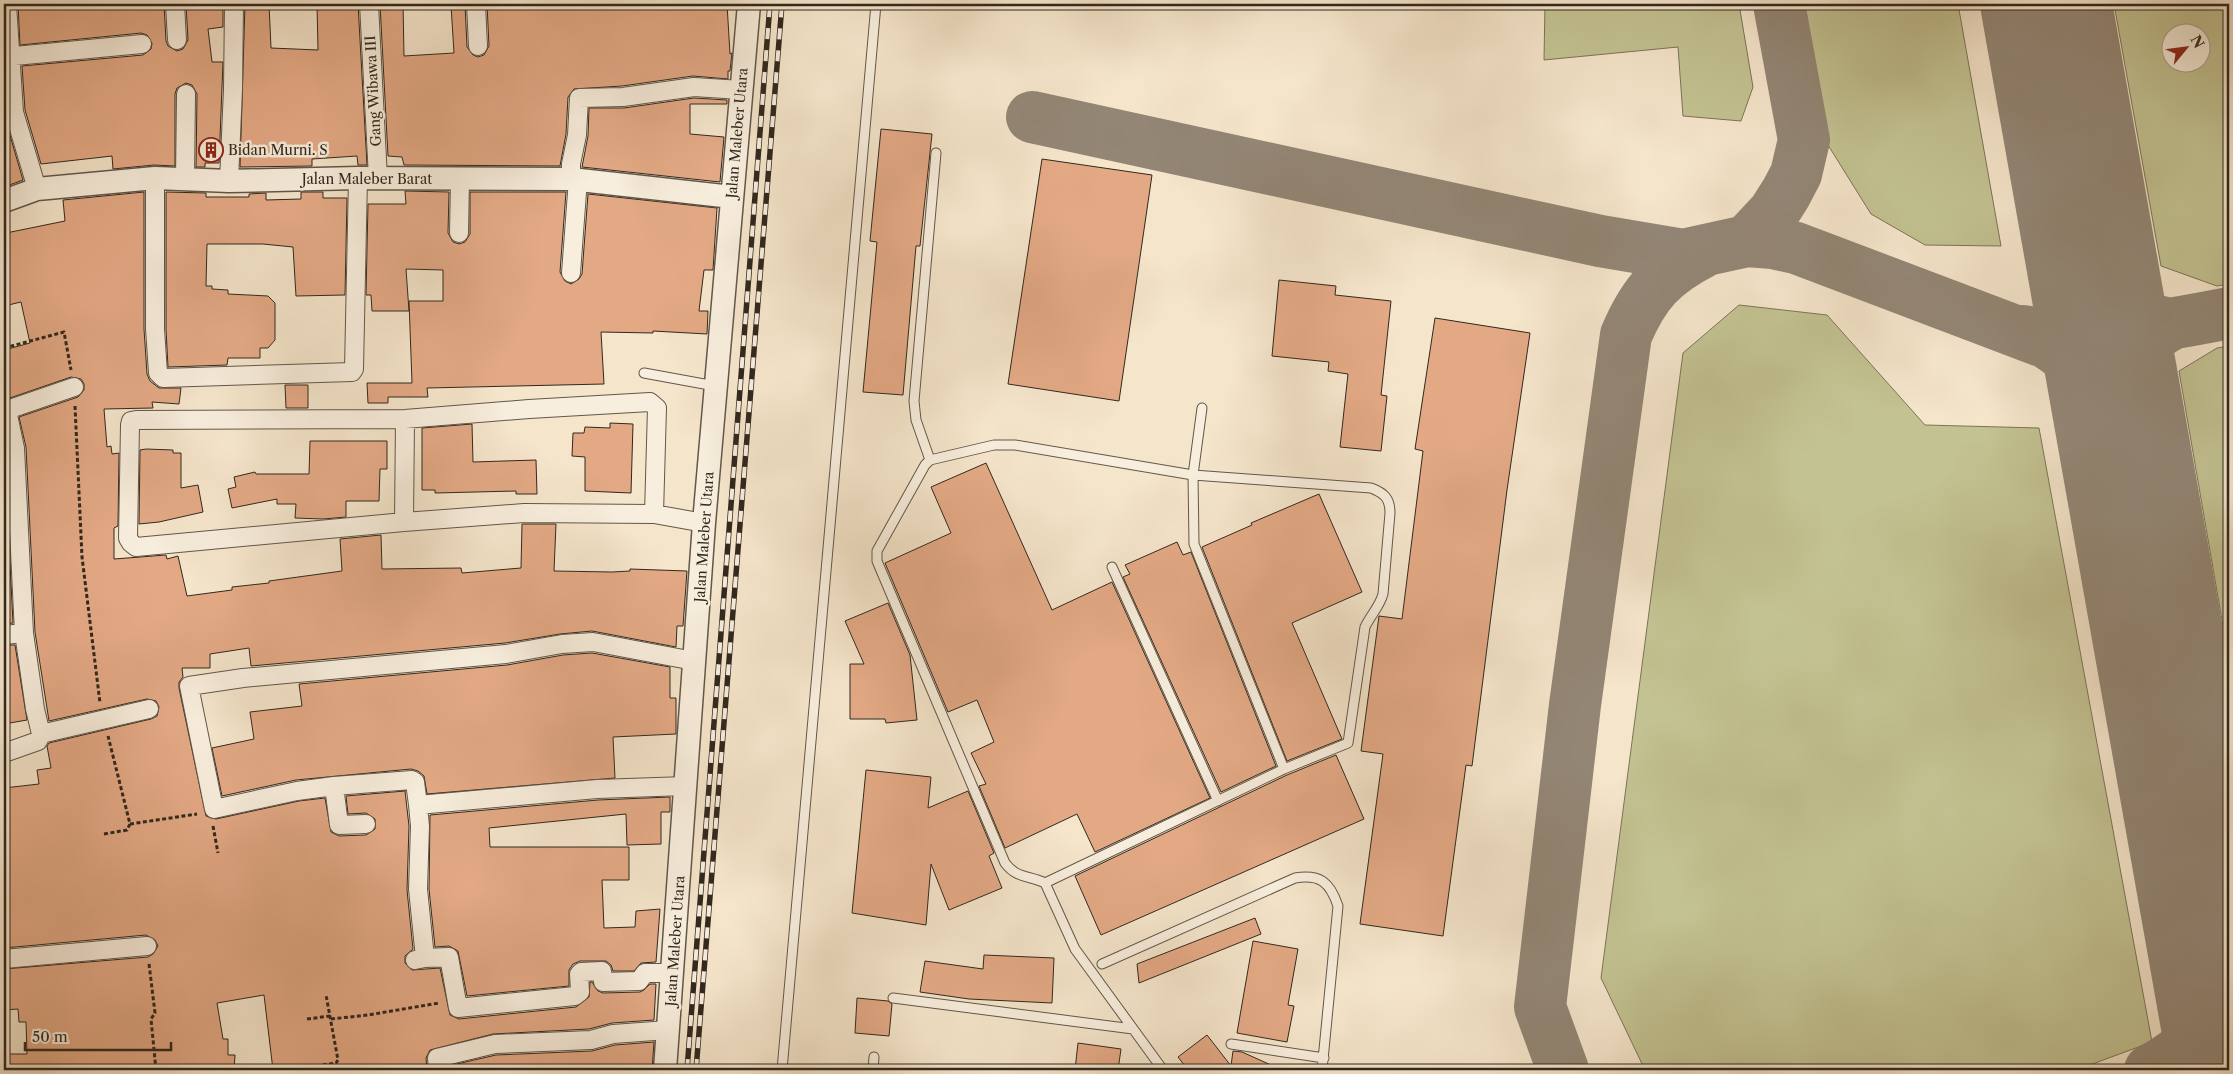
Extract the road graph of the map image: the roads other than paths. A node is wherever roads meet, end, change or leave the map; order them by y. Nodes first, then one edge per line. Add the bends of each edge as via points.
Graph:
1 (7, 4) edge
2 (175, 4) edge
3 (234, 4) edge
4 (369, 4) edge
5 (476, 4) edge
6 (749, 4) edge
7 (876, 4) edge
8 (177, 40) dead end
9 (142, 44) dead end
10 (478, 46) dead end
11 (7, 56) edge
12 (741, 90) junction
13 (186, 94) dead end
14 (9, 113) edge
15 (936, 152) dead end
16 (155, 178) junction
17 (368, 178) junction
18 (185, 179) junction
19 (460, 179) junction
20 (574, 179) junction
21 (229, 181) junction
22 (37, 189) junction
23 (732, 197) junction
24 (4, 201) edge
25 (459, 233) dead end
26 (572, 273) dead end
27 (644, 373) dead end
28 (716, 386) junction
29 (74, 387) road end
30 (1202, 408) dead end
31 (6, 410) edge
32 (405, 419) junction
33 (930, 460) junction
34 (1193, 475) junction
35 (654, 514) junction
36 (404, 522) junction
37 (704, 523) junction
38 (1112, 566) dead end
39 (24, 633) junction
40 (4, 635) edge
41 (694, 661) junction
42 (149, 709) dead end
43 (41, 734) junction
44 (4, 753) edge
45 (1284, 769) junction
46 (334, 786) junction
47 (686, 786) junction
48 (1218, 801) junction
49 (418, 805) junction
50 (366, 824) dead end
51 (1045, 884) junction
52 (147, 946) road end
53 (4, 959) edge
54 (1102, 964) dead end
55 (673, 973) junction
56 (893, 998) dead end
57 (1133, 1029) junction
58 (668, 1030) junction
59 (1231, 1044) dead end
60 (874, 1057) dead end
61 (1324, 1058) junction
62 (1161, 1069) edge
63 (438, 1070) edge
64 (665, 1070) edge
65 (782, 1070) edge
66 (873, 1070) edge
67 (1322, 1070) edge

1 - 11 street
2 - 8 street
3 - 21 street
4 - 17 street, Gang Wibawa III
5 - 10 street
6 - 12 street, Jalan Maleber Utara
7 - 65 lane
9 - 11 street
11 - 14 street
12 - 20 street via 694,86 623,96 579,98 571,164
12 - 23 street, Jalan Maleber Utara
13 - 18 street
14 - 22 street
15 - 33 lane via 914,401 916,420
16 - 17 street, Gang Wibawa III via 155,329 158,372 163,378 352,372
16 - 18 street, Jalan Maleber Barat
16 - 22 street, Jalan Maleber Barat
17 - 19 street, Jalan Maleber Barat
17 - 21 street, Jalan Maleber Barat
18 - 21 street, Jalan Maleber Barat
19 - 20 street, Jalan Maleber Barat
19 - 25 street
20 - 23 street, Jalan Maleber Barat
20 - 26 street
22 - 24 street, Jalan Maleber Barat
23 - 28 street, Jalan Maleber Utara
27 - 28 lane
28 - 37 street, Jalan Maleber Utara
29 - 31 street
30 - 34 lane
31 - 39 street via 15,448
32 - 35 street via 654,403 657,408
32 - 36 street
32 - 36 street via 132,421 129,429 128,538 136,547
33 - 34 lane via 994,445 1015,445
33 - 51 lane via 877,551 879,569 1005,863 1019,876
34 - 45 lane via 1194,544
34 - 45 lane via 1371,488 1383,492 1390,503 1381,600 1365,627 1350,738 1339,748
35 - 36 street via 524,513
35 - 37 street
37 - 41 street, Jalan Maleber Utara
38 - 48 lane
39 - 40 street
39 - 43 street
41 - 46 street via 593,642 506,654 253,677 189,686 212,811 297,791
41 - 47 street, Jalan Maleber Utara
42 - 43 street
43 - 44 street via 38,742
45 - 48 lane
46 - 49 street via 412,780
46 - 50 street via 340,824
47 - 49 street via 597,789
47 - 55 street, Jalan Maleber Utara
48 - 51 lane
49 - 55 street via 420,959 449,957 458,1008 576,996 580,992 579,974 584,971 602,971 603,982 639,981 645,973
51 - 57 lane via 1075,950
52 - 53 street
54 - 61 lane via 1295,878 1310,875 1322,880 1334,894 1338,906
55 - 58 street, Jalan Maleber Utara
56 - 57 lane
57 - 62 lane
58 - 63 street via 613,1034 591,1040 495,1044 437,1058
58 - 64 street, Jalan Maleber Utara
59 - 61 lane
60 - 66 lane
61 - 67 lane

